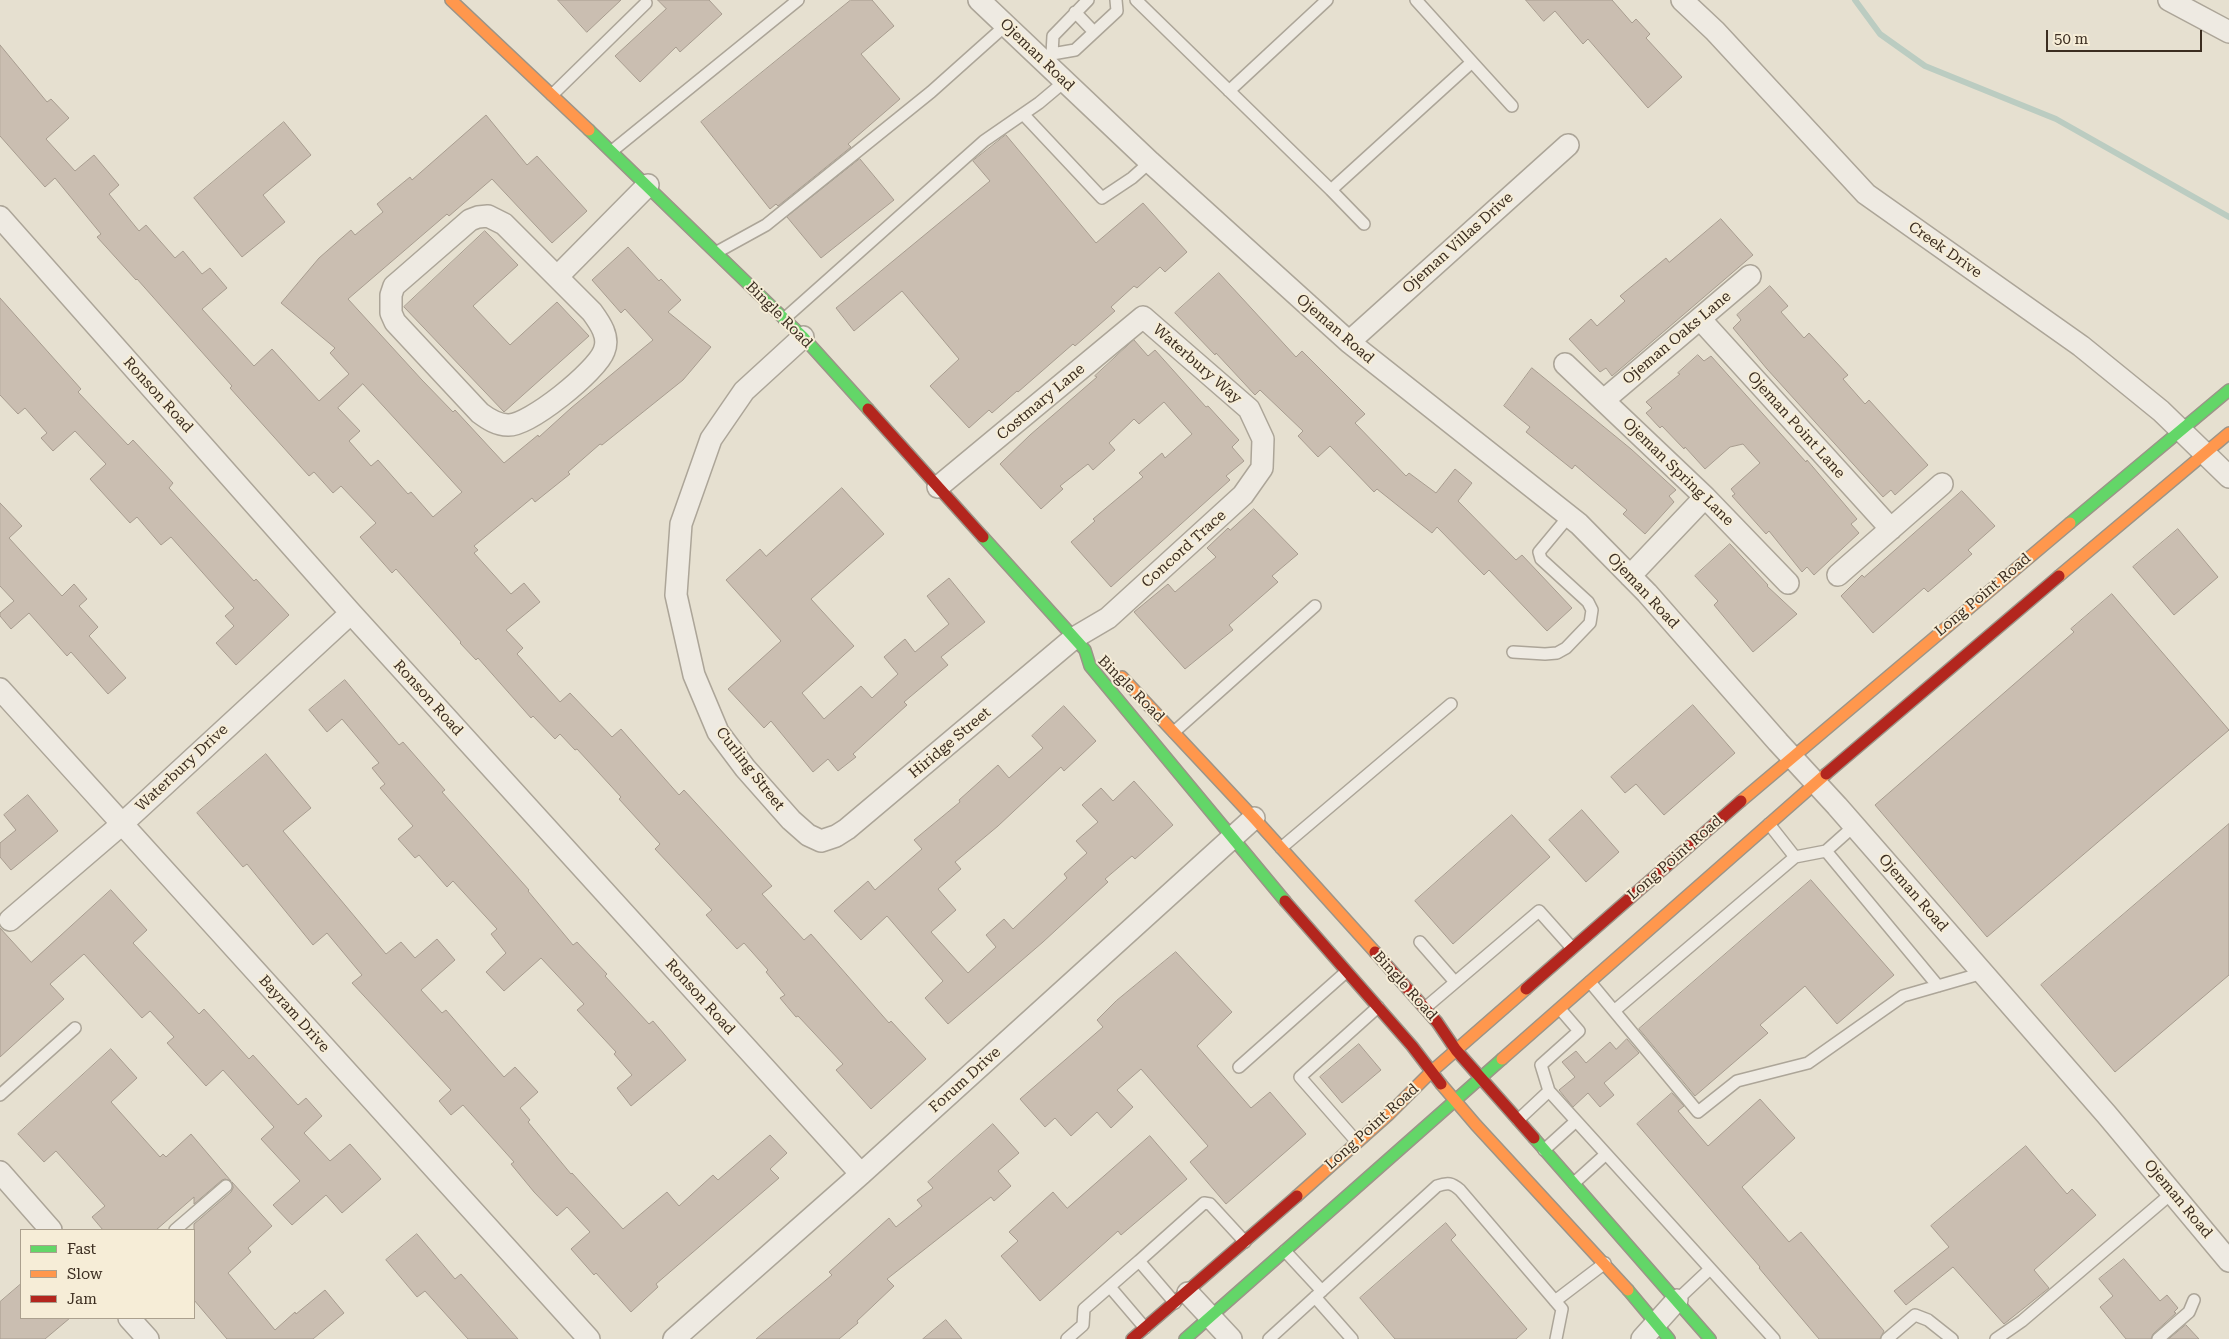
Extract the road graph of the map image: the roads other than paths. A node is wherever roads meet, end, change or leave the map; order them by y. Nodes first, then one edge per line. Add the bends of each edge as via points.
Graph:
1 (798, 0) edge
2 (980, 0) edge
3 (1088, 0) edge
4 (1116, 0) edge
5 (1136, 0) edge
6 (1327, 0) edge
7 (1416, 0) edge
8 (1682, 0) edge
9 (2169, 0) edge
10 (458, 2) edge
11 (646, 3) dead end
12 (1075, 12) junction
13 (1006, 25) junction
14 (1094, 32) junction
15 (2229, 32) edge
16 (1047, 57) junction
17 (1472, 62) junction
18 (1064, 82) junction
19 (1230, 91) junction
20 (552, 94) junction
21 (1512, 106) dead end
22 (1023, 114) junction
23 (1568, 145) dead end
24 (612, 151) junction
25 (1150, 162) junction
26 (648, 185) junction
27 (1331, 190) junction
28 (0, 216) edge
29 (1364, 224) dead end
30 (717, 252) junction
31 (1750, 276) dead end
32 (557, 277) junction
33 (1143, 317) joint
34 (784, 319) junction
35 (1701, 320) junction
36 (803, 337) junction
37 (1349, 342) junction
38 (1565, 364) dead end
39 (2229, 390) edge
40 (1604, 400) junction
41 (2181, 430) junction
42 (2229, 433) edge
43 (1263, 439) joint
44 (2204, 453) junction
45 (2229, 477) edge
46 (1942, 484) dead end
47 (938, 487) junction
48 (1705, 497) junction
49 (1569, 516) junction
50 (1891, 530) junction
51 (1838, 575) dead end
52 (1630, 576) junction
53 (1788, 583) dead end
54 (1315, 606) dead end
55 (351, 612) junction
56 (1080, 644) junction
57 (1512, 652) dead end
58 (1101, 655) dead end
59 (1114, 669) dead end
60 (0, 689) edge
61 (1451, 704) dead end
62 (1174, 732) junction
63 (1791, 757) junction
64 (1815, 783) junction
65 (1254, 818) junction
66 (122, 824) junction
67 (1768, 824) junction
68 (1854, 826) junction
69 (1233, 837) junction
70 (821, 841) joint
71 (1281, 848) junction
72 (1826, 851) junction
73 (1795, 858) junction
74 (10, 920) dead end
75 (1420, 942) dead end
76 (1572, 948) junction
77 (1346, 972) junction
78 (1983, 973) junction
79 (1455, 982) junction
80 (1590, 982) junction
81 (1938, 986) junction
82 (1378, 1007) junction
83 (1425, 1008) junction
84 (1560, 1009) junction
85 (1614, 1011) junction
86 (75, 1028) dead end
87 (1456, 1050) junction
88 (1238, 1066) dead end
89 (1431, 1072) junction
90 (1481, 1078) junction
91 (1548, 1090) junction
92 (0, 1095) edge
93 (1456, 1101) junction
94 (1518, 1120) junction
95 (1576, 1121) junction
96 (1357, 1142) junction
97 (1544, 1150) junction
98 (1606, 1154) junction
99 (0, 1172) edge
100 (861, 1174) junction
101 (1574, 1183) junction
102 (226, 1186) dead end
103 (2172, 1193) junction
104 (51, 1229) edge
105 (176, 1229) edge
106 (1245, 1242) junction
107 (1285, 1251) junction
108 (1139, 1261) junction
109 (2229, 1261) edge
110 (1605, 1263) junction
111 (1710, 1269) junction
112 (1110, 1286) junction
113 (1319, 1294) junction
114 (1181, 1298) junction
115 (1677, 1300) junction
116 (2194, 1300) dead end
117 (1555, 1302) junction
118 (1211, 1317) junction
119 (130, 1319) edge
120 (1145, 1328) junction
121 (1663, 1331) edge
122 (148, 1339) edge
123 (589, 1339) edge
124 (674, 1339) edge
125 (1066, 1339) edge
126 (1132, 1339) edge
127 (1185, 1339) edge
128 (1231, 1339) edge
129 (1269, 1339) edge
130 (1352, 1339) edge
131 (1556, 1339) edge
132 (1642, 1339) edge
133 (1710, 1339) edge
134 (1774, 1339) edge
135 (1887, 1339) edge
136 (1952, 1339) edge
137 (1996, 1339) edge
138 (2158, 1339) edge

1 - 24 lane
2 - 13 street, Ojeman Road
3 - 12 lane
4 - 14 lane via 1117,11
5 - 19 lane
6 - 19 lane
7 - 17 lane
8 - 41 street, Creek Drive via 1715,30 1866,194 2081,346
9 - 15 street
10 - 20 main road, Bingle Road
11 - 20 lane
12 - 14 lane
12 - 16 lane via 1053,36
13 - 16 street, Ojeman Road
13 - 30 lane via 931,92 766,226
14 - 16 lane via 1075,50
16 - 18 street, Ojeman Road
17 - 21 lane
17 - 27 lane
18 - 22 lane
18 - 25 street, Ojeman Road
19 - 27 lane
20 - 24 main road, Bingle Road
22 - 25 lane via 1102,198
22 - 34 lane via 984,142
23 - 37 street, Ojeman Villas Drive
24 - 26 main road, Bingle Road
25 - 37 street, Ojeman Road
26 - 30 main road, Bingle Road
26 - 32 street
27 - 29 lane
28 - 55 street, Ronson Road
30 - 34 main road, Bingle Road
31 - 35 street, Ojeman Oaks Lane
32 - 32 street via 504,224 488,216 478,217 470,220 394,286 391,304 395,322 402,332 480,413 489,420 508,425 539,413 591,370 605,351 604,332 592,312
33 - 43 street, Waterbury Way via 1249,409
33 - 47 street, Costmary Lane
34 - 36 main road, Bingle Road
35 - 40 street, Ojeman Oaks Lane
35 - 50 street, Ojeman Point Lane
36 - 47 main road, Bingle Road
36 - 70 street, Curling Street via 744,390 711,439 681,524 676,595 694,675 718,732 790,820
37 - 49 street, Ojeman Road
38 - 40 street, Ojeman Spring Lane
39 - 41 main road, Long Point Road
40 - 48 street, Ojeman Spring Lane
41 - 44 street, Creek Drive
41 - 63 main road, Long Point Road
42 - 44 main road
43 - 56 street, Concord Trace via 1262,468 1243,495
44 - 45 street, Creek Drive
44 - 64 main road
46 - 50 street
47 - 56 main road, Bingle Road
48 - 52 street
48 - 53 street, Ojeman Spring Lane
49 - 52 street, Ojeman Road
49 - 57 lane via 1539,552 1541,559 1588,602 1592,610 1590,623 1558,653
50 - 51 street
52 - 63 street, Ojeman Road
54 - 62 lane
55 - 66 street, Waterbury Drive
55 - 100 street, Ronson Road
56 - 58 main road, Bingle Road
56 - 69 main road, Bingle Road via 1090,666
56 - 70 street, Hiridge Street via 847,829
59 - 62 main road, Bingle Road
60 - 66 street, Bayram Drive
61 - 71 lane
62 - 65 main road, Bingle Road
63 - 64 street, Ojeman Road
63 - 76 main road, Long Point Road via 1636,897
64 - 67 main road
64 - 68 street, Ojeman Road
65 - 69 street, Forum Drive
65 - 71 main road, Bingle Road
66 - 74 street, Waterbury Drive
66 - 123 street, Bayram Drive
67 - 73 lane
67 - 80 main road via 1655,918
68 - 72 lane
68 - 78 street, Ojeman Road
69 - 77 main road, Bingle Road
69 - 100 street, Forum Drive
71 - 83 main road, Bingle Road
72 - 73 lane
72 - 81 lane
73 - 85 lane
75 - 79 lane
76 - 79 lane via 1539,911
76 - 87 main road, Long Point Road
77 - 82 main road, Bingle Road
77 - 88 lane
78 - 81 lane
78 - 103 street, Ojeman Road
79 - 83 lane
80 - 84 main road
80 - 85 lane
81 - 85 lane via 1902,996 1808,1063 1737,1081 1698,1112
82 - 89 main road, Bingle Road
82 - 96 lane via 1300,1077
83 - 87 main road, Bingle Road
84 - 90 main road
84 - 91 lane via 1579,1031 1541,1065
86 - 92 lane
87 - 89 main road, Long Point Road
87 - 90 main road, Bingle Road
89 - 93 main road, Bingle Road
89 - 96 main road, Long Point Road
90 - 93 main road
90 - 94 main road, Bingle Road
91 - 94 lane
91 - 95 lane
93 - 107 main road
93 - 110 main road, Bingle Road
94 - 97 main road, Bingle Road
95 - 97 lane
95 - 98 lane
96 - 106 main road, Long Point Road
97 - 101 main road, Bingle Road
98 - 101 lane
98 - 111 lane
99 - 104 street
100 - 124 street, Forum Drive
101 - 115 main road, Bingle Road
102 - 105 lane
103 - 109 street, Ojeman Road
103 - 137 lane via 2022,1321
106 - 108 lane via 1210,1204 1204,1203
106 - 114 main road, Long Point Road
107 - 113 lane
107 - 118 main road
108 - 112 lane
108 - 114 lane
110 - 117 lane
110 - 121 main road, Bingle Road
111 - 115 lane
111 - 134 lane
112 - 120 lane
112 - 125 lane via 1084,1309 1082,1325
113 - 117 lane via 1438,1186 1446,1183 1460,1190
113 - 129 lane
113 - 130 lane
114 - 118 street
114 - 120 main road, Long Point Road
115 - 121 street
115 - 133 main road, Bingle Road
116 - 138 lane via 2189,1312
117 - 131 lane via 1562,1309
118 - 127 main road
118 - 128 street
119 - 122 street
120 - 126 main road, Long Point Road
121 - 132 street
135 - 136 lane via 1915,1315 1928,1320

